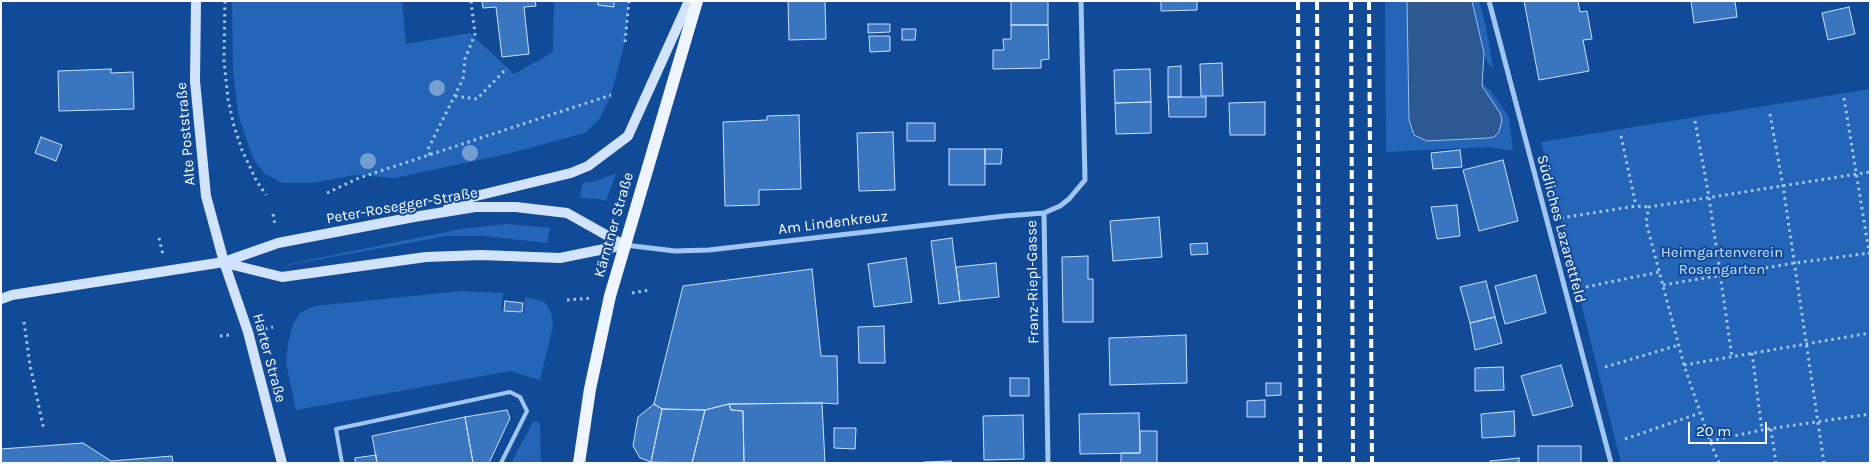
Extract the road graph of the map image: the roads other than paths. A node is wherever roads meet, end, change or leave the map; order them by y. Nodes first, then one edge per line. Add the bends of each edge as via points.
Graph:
1 (196, 1) edge
2 (690, 1) edge
3 (697, 1) edge
4 (1081, 1) edge
5 (1489, 1) edge
6 (436, 213) junction
7 (1044, 213) junction
8 (624, 245) junction
9 (224, 262) junction
10 (1, 298) edge
11 (282, 463) edge
12 (342, 463) edge
13 (501, 463) edge
14 (579, 463) edge
15 (1048, 463) edge
16 (1611, 463) edge

1 - 9 main road, Alte Poststraße via 195,81 206,196
2 - 6 main road via 628,136 588,166 571,173 472,197
3 - 8 main road, Kärntner Straße
4 - 7 street, Franz-Riepl-Gasse via 1085,180 1069,200
5 - 16 street, Südliches Lazarettfeld
6 - 8 main road, Peter-Rosegger-Straße via 475,207 516,206 567,213
6 - 9 main road, Peter-Rosegger-Straße via 278,244
7 - 8 street, Am Lindenkreuz via 709,250 675,251
7 - 15 street, Franz-Riepl-Gasse
8 - 9 main road, Peter-Rosegger-Straße via 560,258 426,257 282,277
8 - 14 main road, Kärntner Straße via 590,389
9 - 10 main road, Peter-Rosegger-Straße
9 - 11 main road, Harter Straße via 248,332
12 - 13 lane via 336,429 510,392 520,397 527,411

